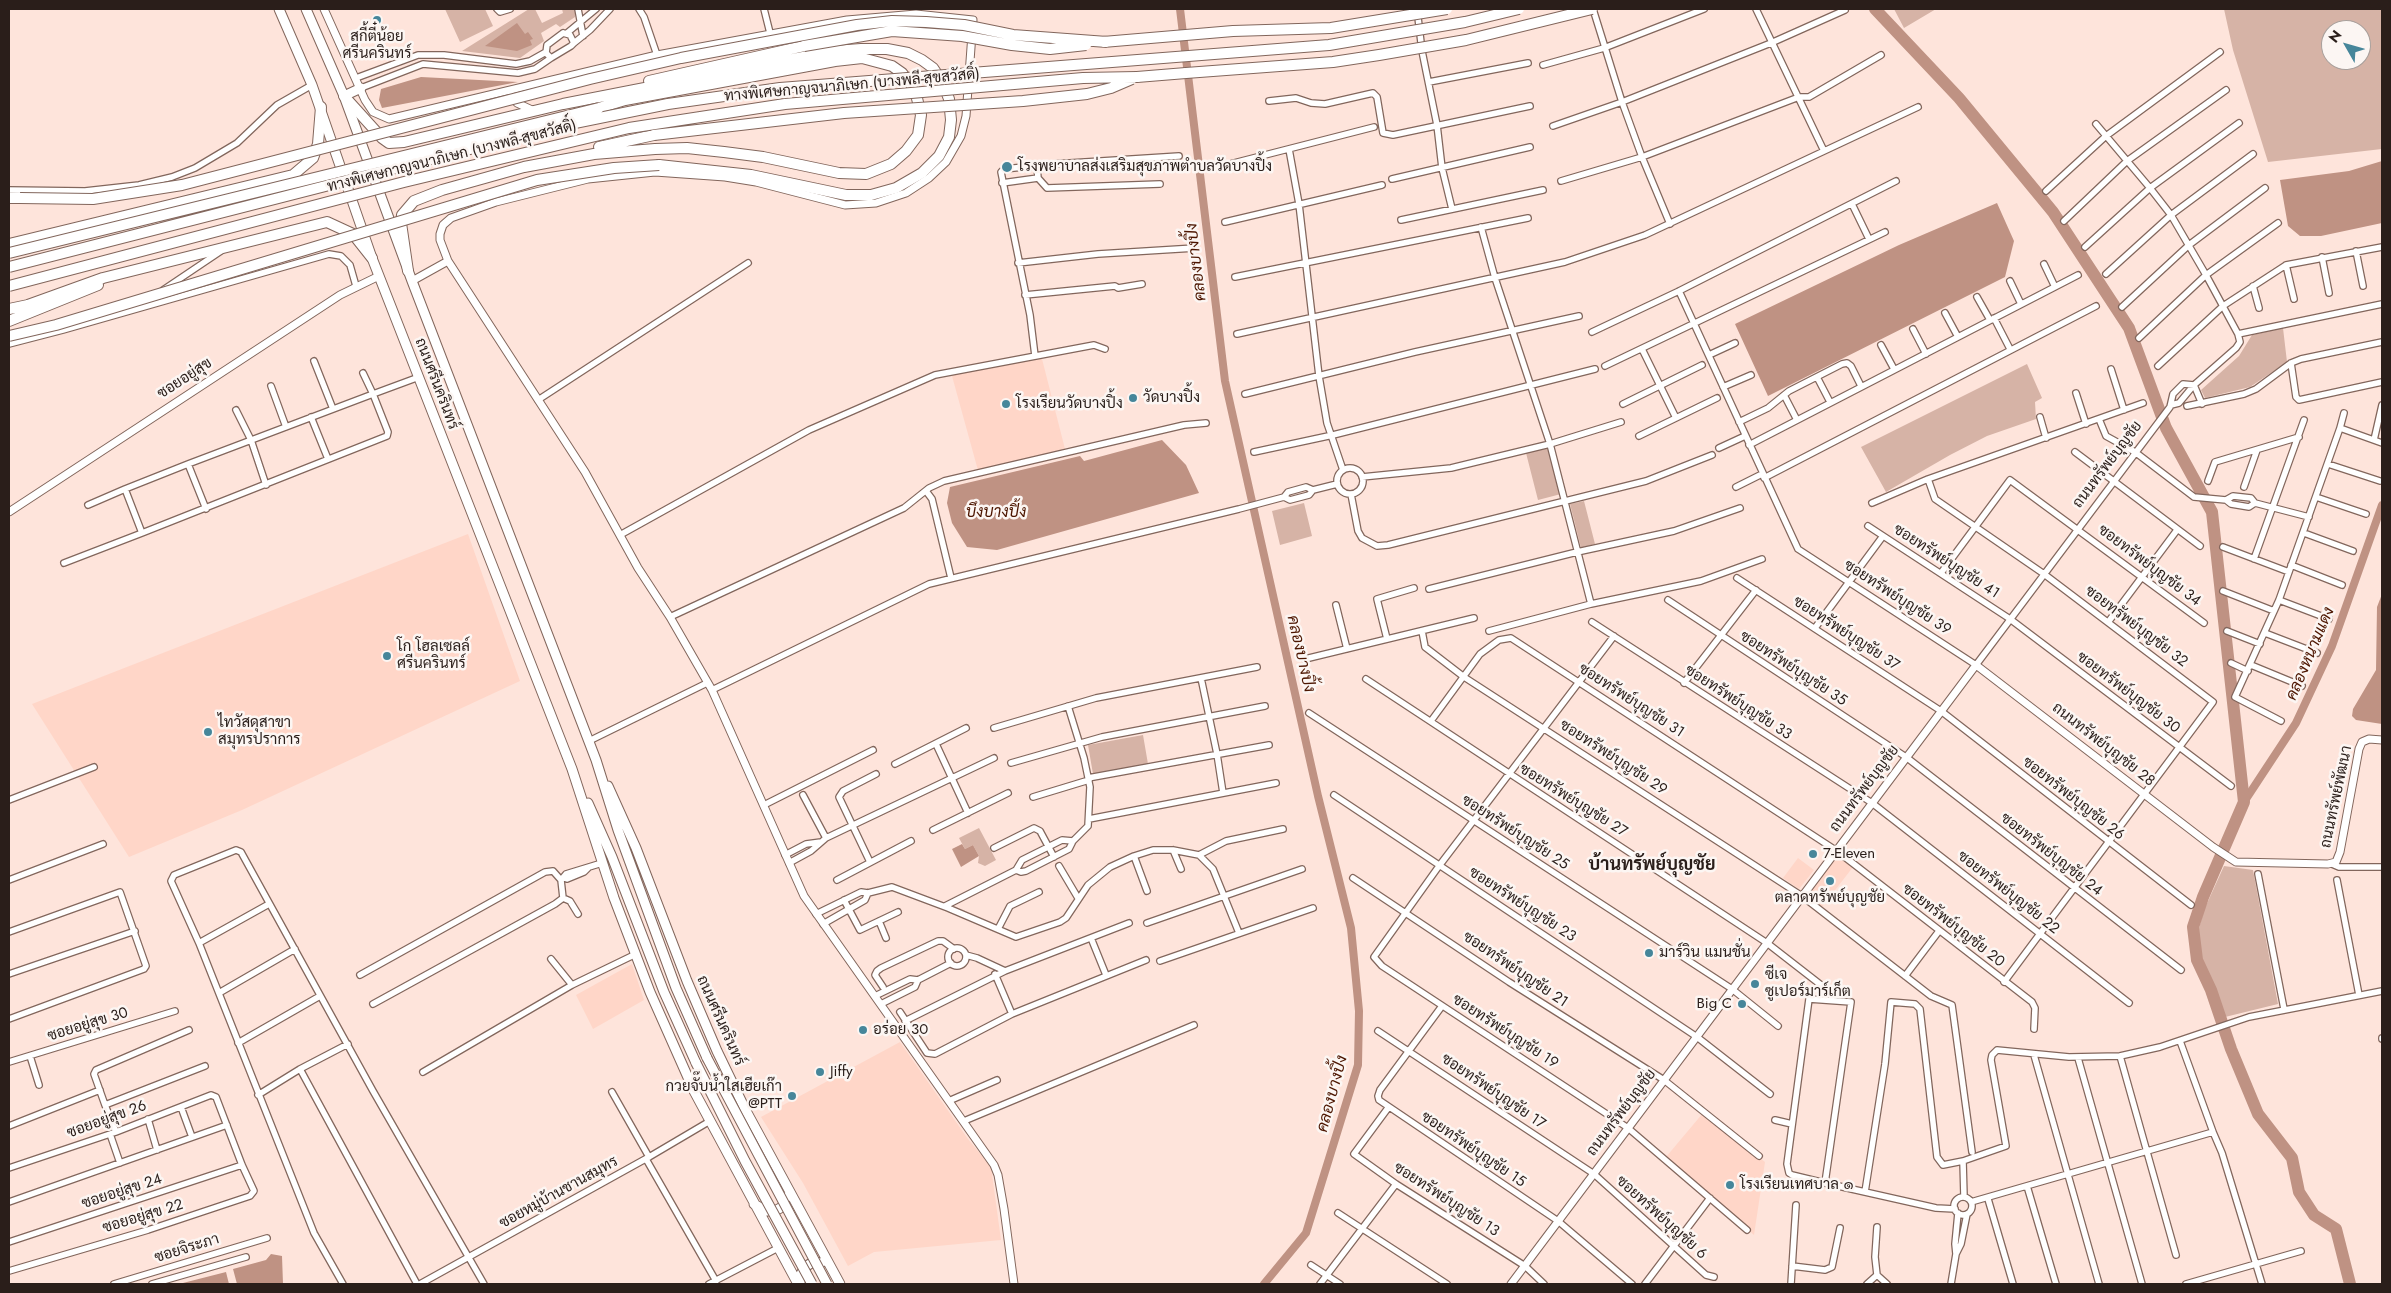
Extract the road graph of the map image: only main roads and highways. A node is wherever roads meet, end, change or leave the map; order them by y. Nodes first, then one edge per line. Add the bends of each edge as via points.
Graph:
1 (278, 9) edge
2 (306, 9) edge
3 (1447, 9) edge
4 (1519, 9) edge
5 (1593, 9) edge
6 (1107, 42) junction
7 (1138, 77) junction
8 (361, 88) road end
9 (607, 94) junction
10 (344, 96) junction
11 (321, 108) junction
12 (524, 167) junction
13 (9, 198) edge
14 (9, 244) edge
15 (9, 253) edge
16 (372, 258) junction
17 (9, 267) edge
18 (129, 272) junction
19 (410, 276) junction
20 (9, 286) edge
21 (9, 309) edge
22 (9, 321) edge
23 (9, 336) edge
24 (596, 760) junction
25 (572, 769) junction
26 (786, 1185) junction
27 (754, 1204) junction
28 (832, 1270) junction
29 (799, 1284) edge
30 (812, 1284) edge
31 (827, 1284) edge
32 (840, 1284) edge

1 - 11 main road, ถนนศรีนครินทร์
2 - 10 main road, ถนนศรีนครินทร์
3 - 6 highway, bridge via 1331,28 1233,31
4 - 17 highway, ทางพิเศษกาญจนาภิเษก (บางพลี-สุขสวัสดิ์), bridge via 1465,22 1329,45 780,88 668,104 560,126
5 - 7 highway, ทางพิเศษกาญจนาภิเษก (บางพลี-สุขสวัสดิ์), bridge via 1466,40 1379,56
6 - 9 highway, bridge via 1050,49 962,36 892,31 804,46
6 - 13 highway, bridge via 1013,35 964,25 926,22 857,25 681,58 590,79 182,184 93,199
7 - 12 highway, bridge via 1087,94 844,113 654,135
7 - 20 highway, ทางพิเศษกาญจนาภิเษก (บางพลี-สุขสวัสดิ์), bridge via 1083,78 785,104 629,128 404,182
8 - 10 main road
9 - 10 highway via 389,143
9 - 23 highway, bridge via 834,51 878,49 908,53 933,68 949,99 951,120 949,137 939,156 922,173 896,188 871,195 846,195 751,175 659,165 536,180 56,325
10 - 19 main road, ถนนศรีนครินทร์
11 - 14 highway via 318,144 313,158 293,175
11 - 16 main road, ถนนศรีนครินทร์
12 - 15 highway, bridge via 612,152 687,148 763,157 839,173 866,174 891,164 906,151 918,135 921,115 915,90 902,73 886,63 862,58 835,61 625,100
12 - 19 highway via 414,201 402,215 401,223
16 - 18 highway via 353,234 327,222
16 - 25 main road, ถนนศรีนครินทร์
18 - 21 highway
18 - 22 highway
19 - 24 main road, ถนนศรีนครินทร์
24 - 26 main road, ถนนศรีนครินทร์ via 631,836 710,1035
24 - 31 main road, ถนนศรีนครินทร์, bridge via 676,988 707,1058
25 - 27 main road, ถนนศรีนครินทร์ via 602,863 680,1062
25 - 30 main road, ถนนศรีนครินทร์, bridge via 609,850 664,992 696,1063 745,1162
26 - 27 main road via 785,1200 779,1209 766,1211
26 - 28 main road, ถนนศรีนครินทร์
27 - 29 main road, ถนนศรีนครินทร์
28 - 29 main road via 819,1262 811,1263 802,1271
28 - 32 main road, ถนนศรีนครินทร์

